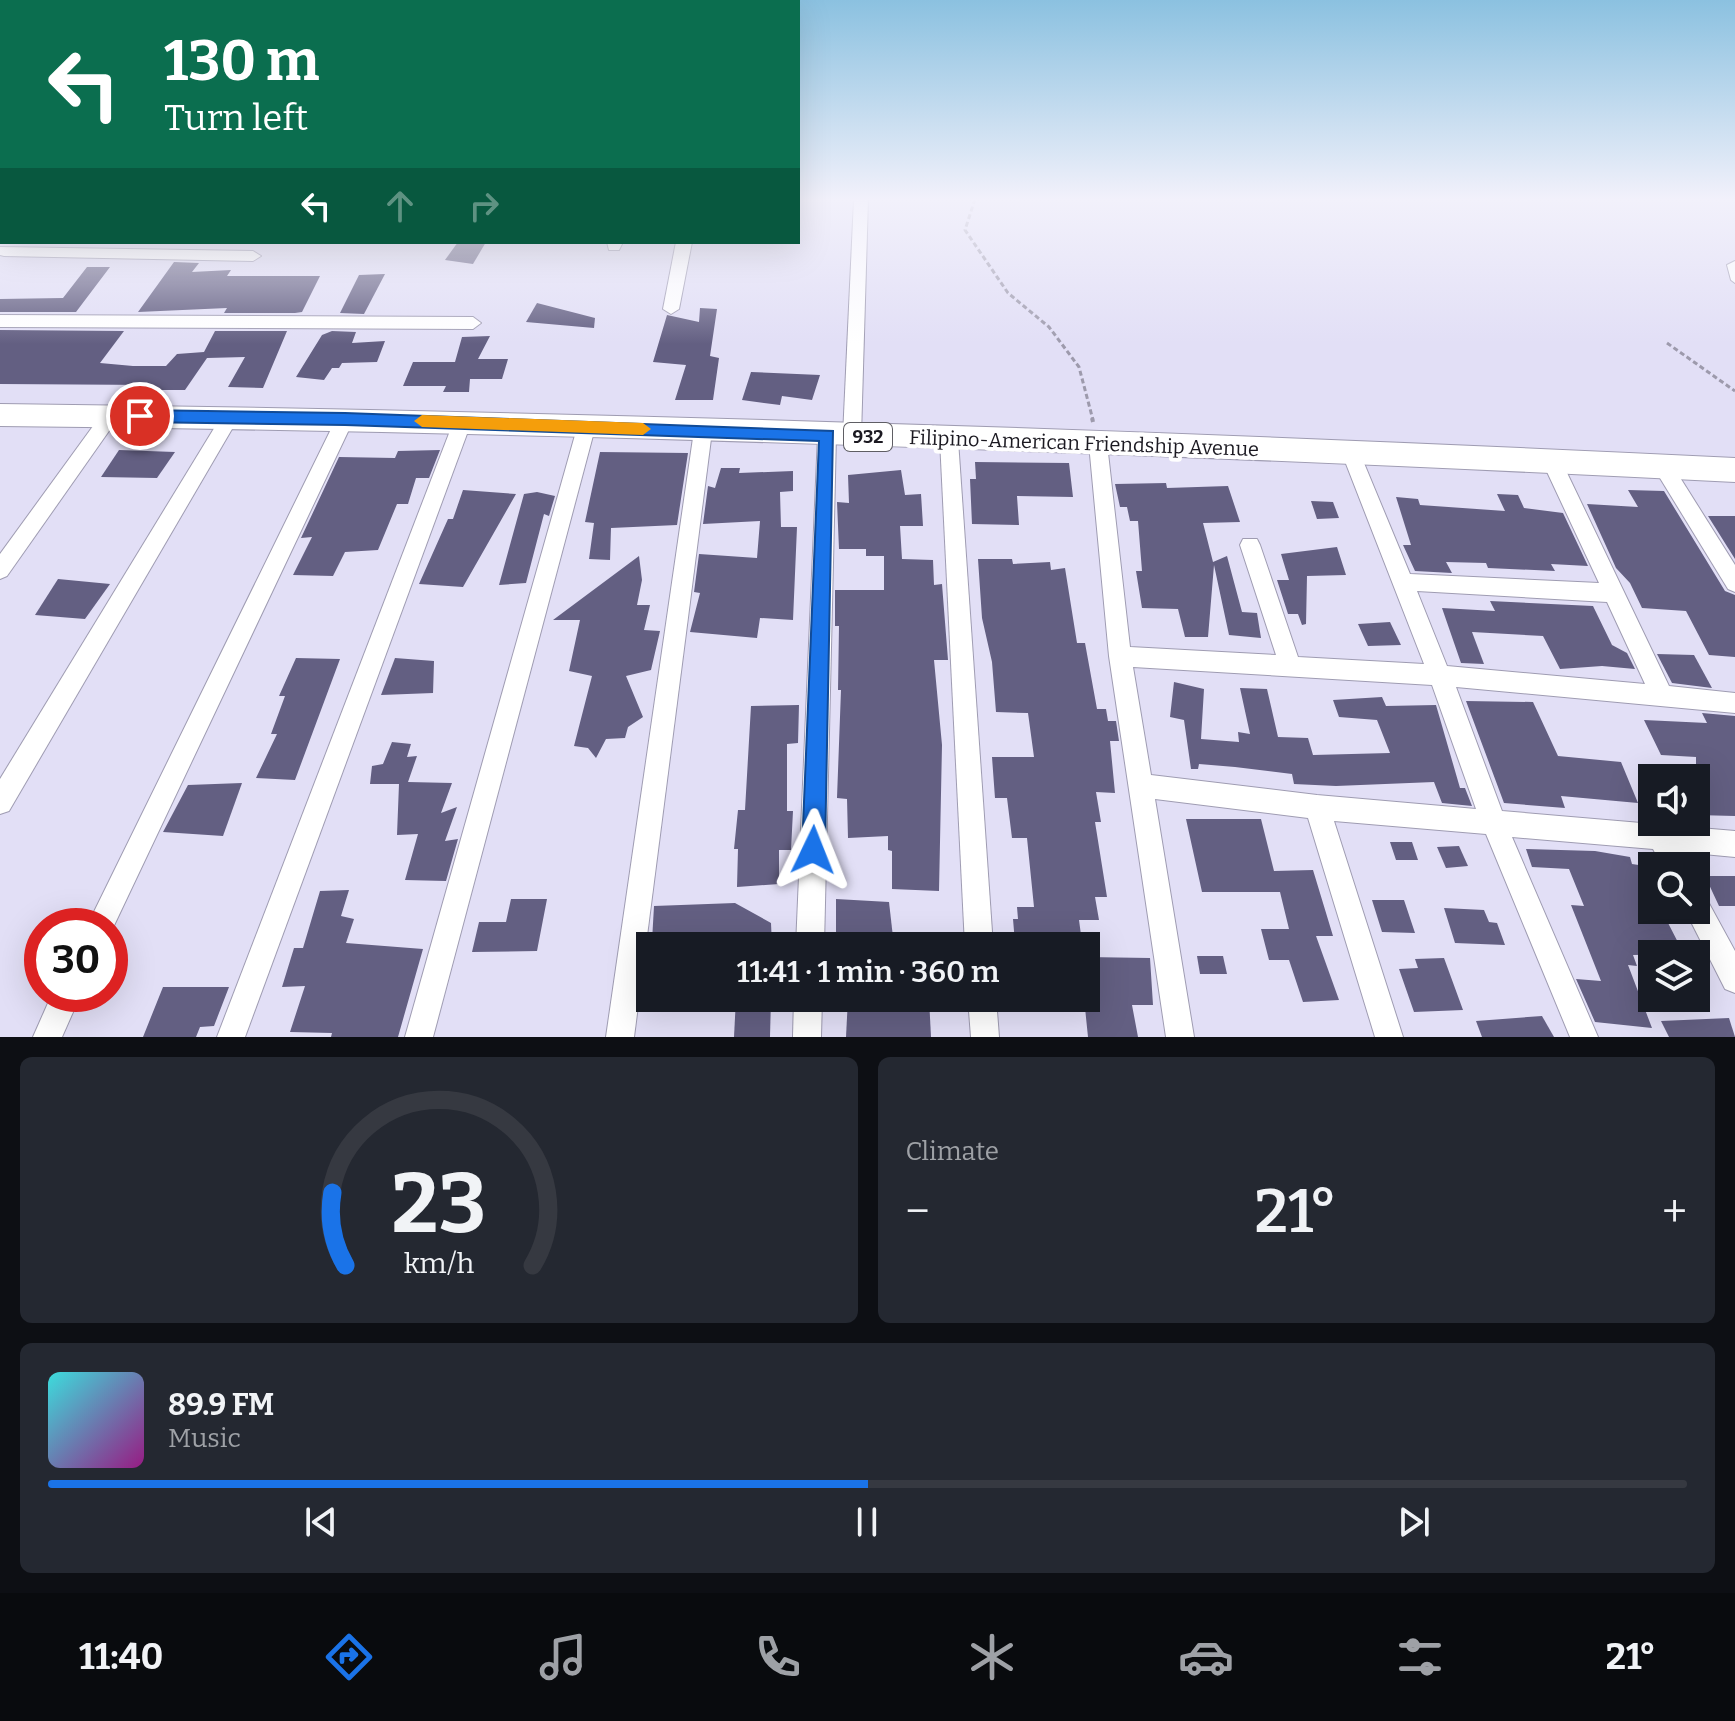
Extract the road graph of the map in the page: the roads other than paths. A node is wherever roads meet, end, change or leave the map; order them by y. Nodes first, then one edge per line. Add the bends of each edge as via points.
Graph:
1 (683, 247) edge
2 (857, 247) edge
3 (5, 250) edge
4 (253, 256) dead end
5 (1735, 263) edge
6 (1735, 280) edge
7 (671, 309) dead end
8 (0, 321) edge
9 (473, 323) dead end
10 (0, 415) edge
11 (110, 416) junction
12 (230, 417) junction
13 (345, 419) junction
14 (462, 423) junction
15 (586, 428) junction
16 (703, 431) junction
17 (840, 436) junction
18 (949, 440) junction
19 (1098, 444) junction
20 (1350, 451) junction
21 (1551, 459) junction
22 (1662, 465) junction
23 (1735, 470) edge
24 (1250, 545) dead end
25 (0, 570) edge
26 (1404, 582) junction
27 (1735, 583) edge
28 (1614, 593) junction
29 (1120, 656) junction
30 (1290, 665) junction
31 (1440, 675) junction
32 (1662, 695) junction
33 (1735, 703) edge
34 (1140, 785) junction
35 (0, 802) edge
36 (1317, 807) junction
37 (1494, 824) junction
38 (1661, 838) junction
39 (1735, 844) edge
40 (1668, 852) edge
41 (109, 908) edge
42 (1706, 924) edge
43 (811, 932) edge
44 (978, 932) edge
45 (1735, 979) edge
46 (59, 1012) edge
47 (808, 1012) edge
48 (983, 1012) edge
49 (47, 1037) edge
50 (231, 1037) edge
51 (419, 1037) edge
52 (620, 1037) edge
53 (807, 1037) edge
54 (985, 1037) edge
55 (1180, 1037) edge
56 (1389, 1037) edge
57 (1584, 1037) edge

1 - 7 street
2 - 17 street
3 - 4 street
5 - 6 lane
8 - 9 street
10 - 11 main road, Filipino-American Friendship Avenue / 932
11 - 12 main road, Filipino-American Friendship Avenue / 932
11 - 25 street
12 - 13 main road, Filipino-American Friendship Avenue / 932
12 - 35 street
13 - 14 main road, Filipino-American Friendship Avenue / 932
13 - 41 street
14 - 15 main road, Filipino-American Friendship Avenue / 932
14 - 50 street
15 - 16 main road, Filipino-American Friendship Avenue / 932
15 - 51 street
16 - 17 main road, Filipino-American Friendship Avenue / 932
16 - 52 street
17 - 18 main road, Filipino-American Friendship Avenue / 932
17 - 43 street
18 - 19 main road, Filipino-American Friendship Avenue / 932
18 - 44 street
19 - 20 main road, Filipino-American Friendship Avenue / 932
19 - 29 street
20 - 21 main road, Filipino-American Friendship Avenue / 932
20 - 26 street
21 - 22 main road, Filipino-American Friendship Avenue / 932
21 - 28 street
22 - 23 main road, Filipino-American Friendship Avenue / 932
22 - 27 street
24 - 30 street
26 - 28 street
26 - 31 street
28 - 32 street
29 - 30 street
29 - 34 street
30 - 31 street
31 - 32 street
31 - 37 street
32 - 33 street
34 - 36 street
34 - 55 street
36 - 37 street
36 - 56 street
37 - 38 street
37 - 57 street
38 - 39 street
38 - 40 street
42 - 45 street
46 - 49 street
47 - 53 street
48 - 54 street

